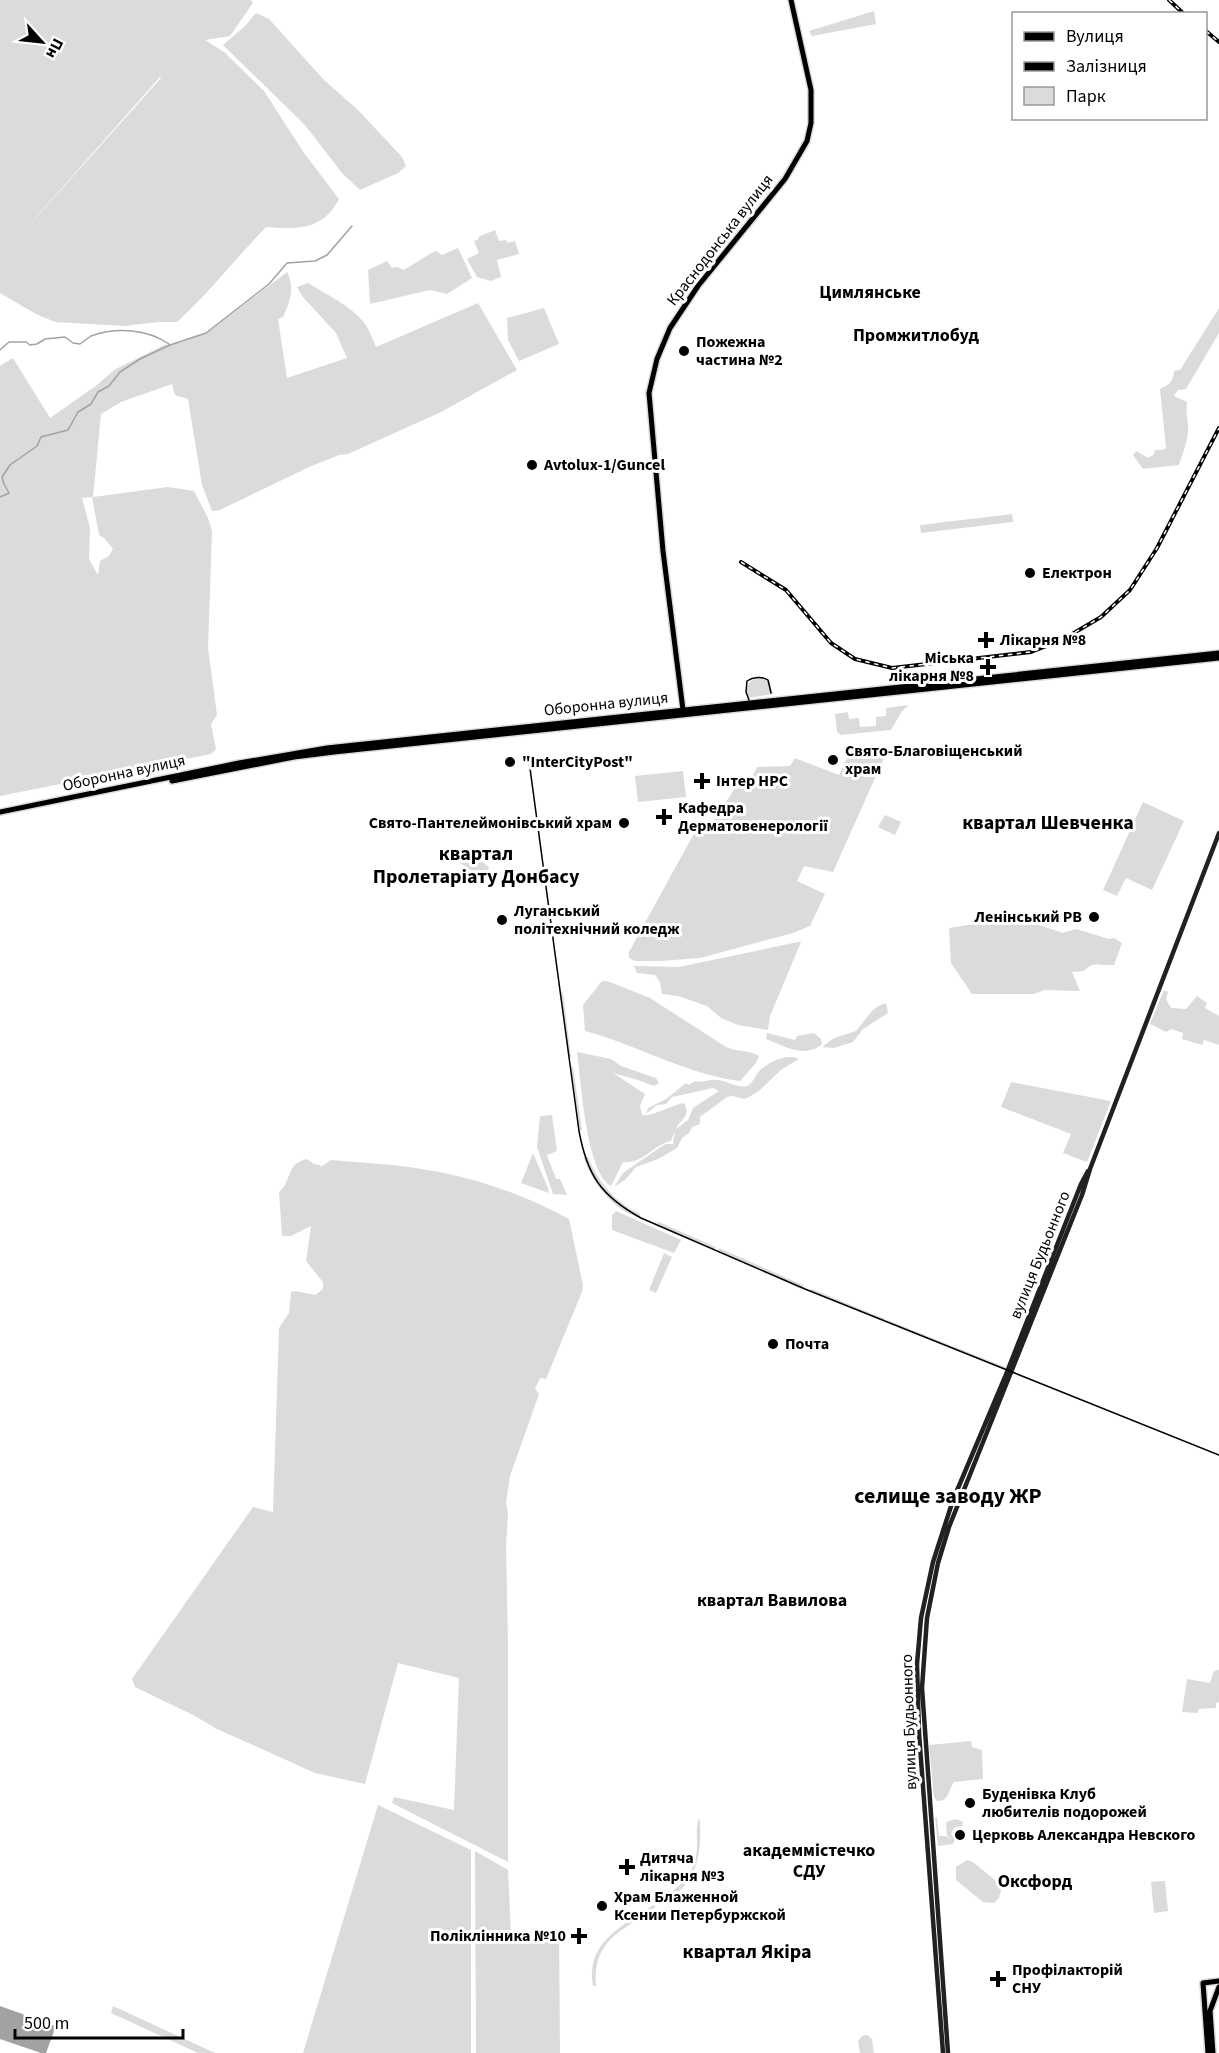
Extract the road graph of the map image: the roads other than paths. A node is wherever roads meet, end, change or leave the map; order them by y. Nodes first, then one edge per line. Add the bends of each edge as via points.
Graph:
1 (791, 0) edge
2 (1219, 653) edge
3 (1219, 658) edge
4 (684, 712) junction
5 (0, 814) edge
6 (1219, 833) edge
7 (934, 1884) junction
8 (1219, 1981) edge
9 (1219, 1987) edge
10 (943, 2053) edge
11 (948, 2053) edge
12 (1208, 2053) edge
13 (1213, 2053) edge

1 - 4 main road, Краснодонська вулиця via 811,90 807,141 785,179 698,286 670,328 649,393 663,551
2 - 4 main road, Оборонна вулиця
3 - 4 main road, Оборонна вулиця
4 - 5 main road, Оборонна вулиця via 294,757
6 - 7 main road, вулиця Будьонного via 1090,1169 937,1546 921,1618 917,1688
7 - 10 main road, вулиця Будьонного
7 - 11 main road, вулиця Будьонного
8 - 12 main road via 1203,1983
9 - 13 main road via 1210,2011

